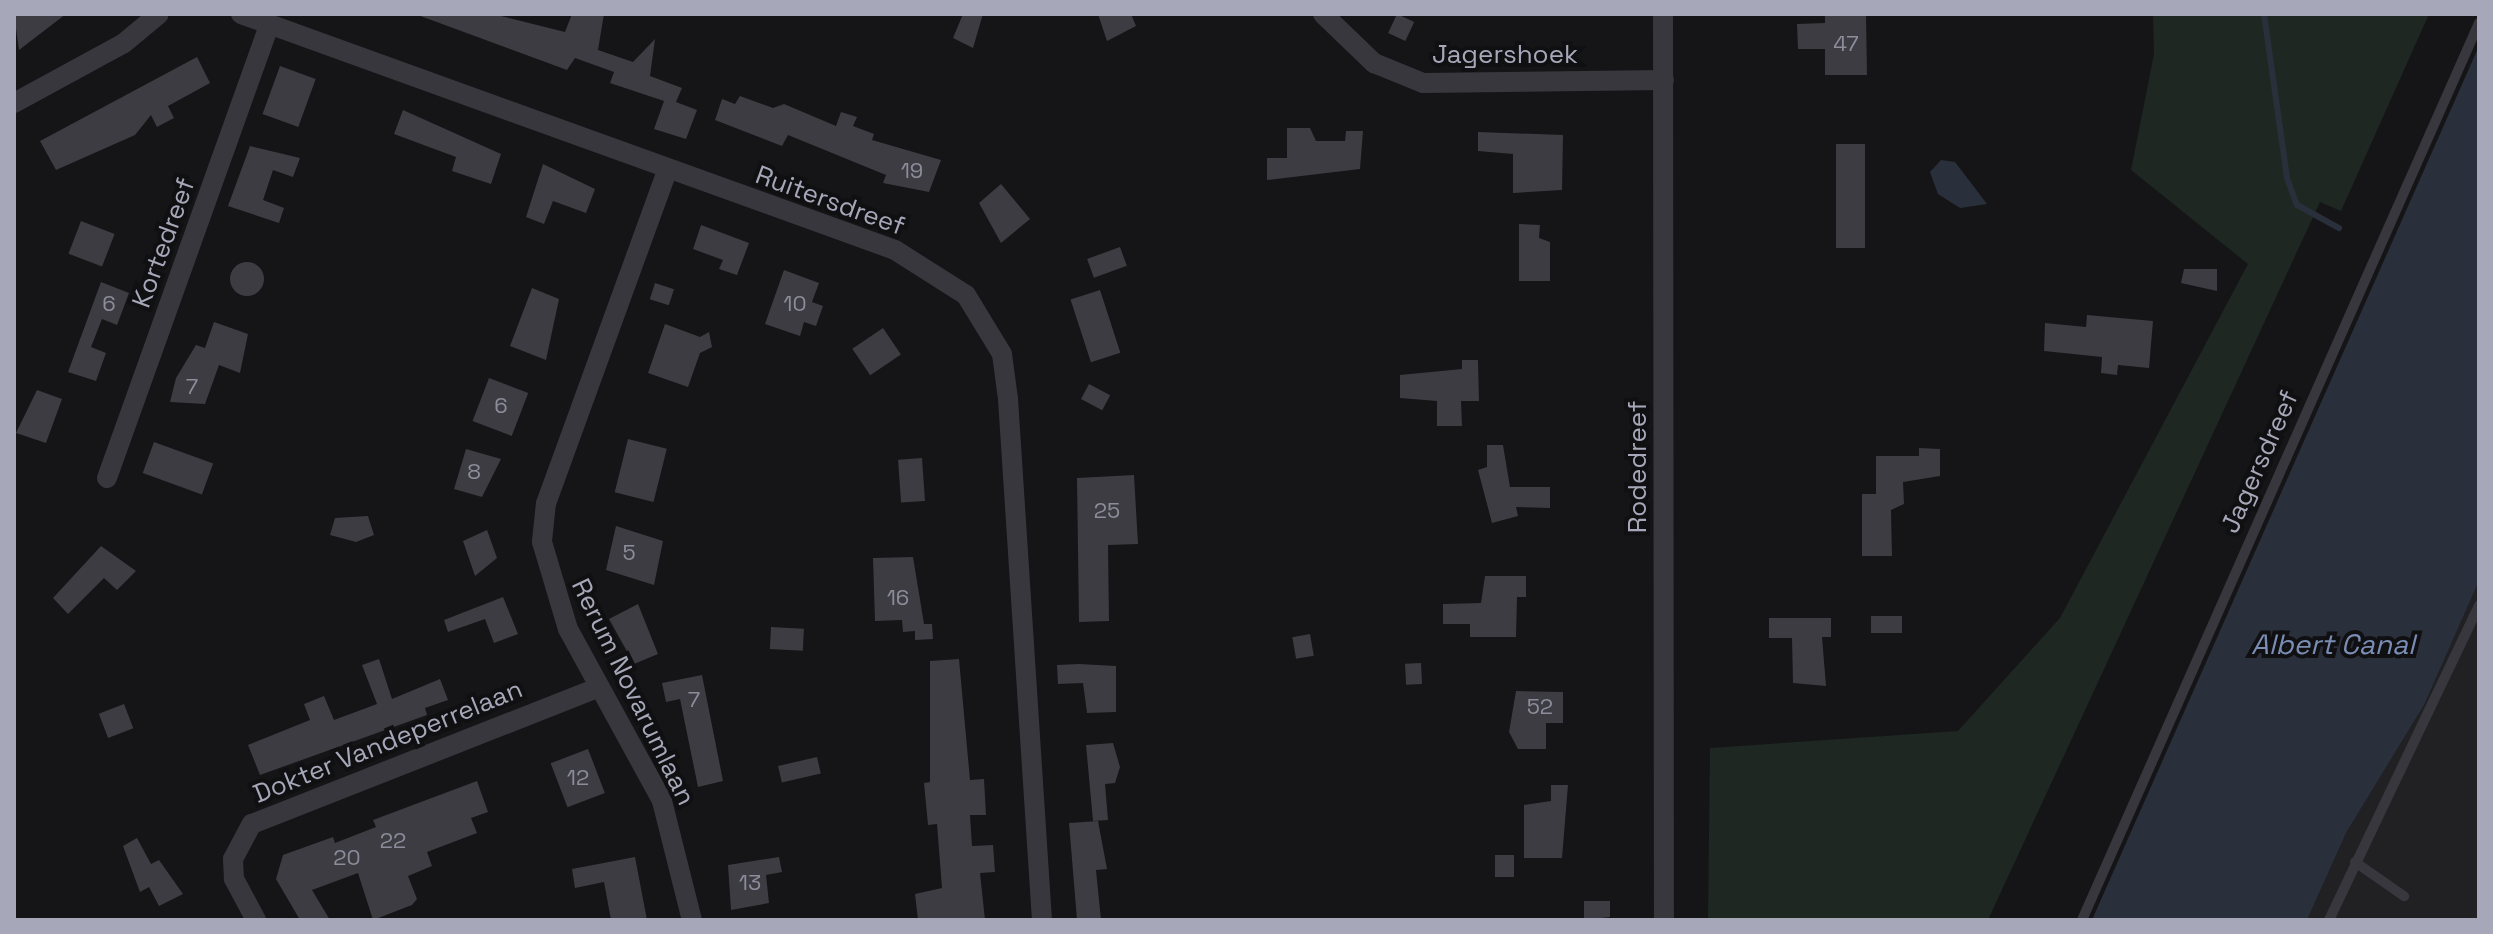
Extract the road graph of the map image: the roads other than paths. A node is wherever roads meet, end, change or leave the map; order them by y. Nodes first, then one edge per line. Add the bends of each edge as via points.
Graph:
1 (159, 14) edge
2 (241, 14) edge
3 (1323, 14) edge
4 (1663, 14) edge
5 (2479, 23) edge
6 (269, 25) junction
7 (1664, 80) junction
8 (14, 103) edge
9 (667, 171) junction
10 (107, 478) dead end
11 (2479, 605) edge
12 (599, 687) junction
13 (2355, 862) junction
14 (2404, 896) dead end
15 (256, 920) edge
16 (692, 920) edge
17 (1042, 920) edge
18 (1664, 920) edge
19 (2082, 920) edge
20 (2329, 920) edge

1 - 8 street via 124,43
2 - 6 street, Ruitersdreef
3 - 7 street, Jagershoek via 1374,63 1423,83
4 - 7 street, Rodedreef
5 - 19 lane, Jagersdreef
6 - 9 street, Ruitersdreef
6 - 10 street, Kortedreef
7 - 18 street, Rodedreef
9 - 12 street, Rerum Novarumlaan via 546,503 548,577
9 - 17 street, Ruitersdreef via 895,250 966,295 988,322 1008,399
11 - 13 lane
12 - 15 street, Dokter Vandeperrelaan via 252,824 233,859 234,879
12 - 16 street, Rerum Novarumlaan via 662,801
13 - 14 lane
13 - 20 lane

